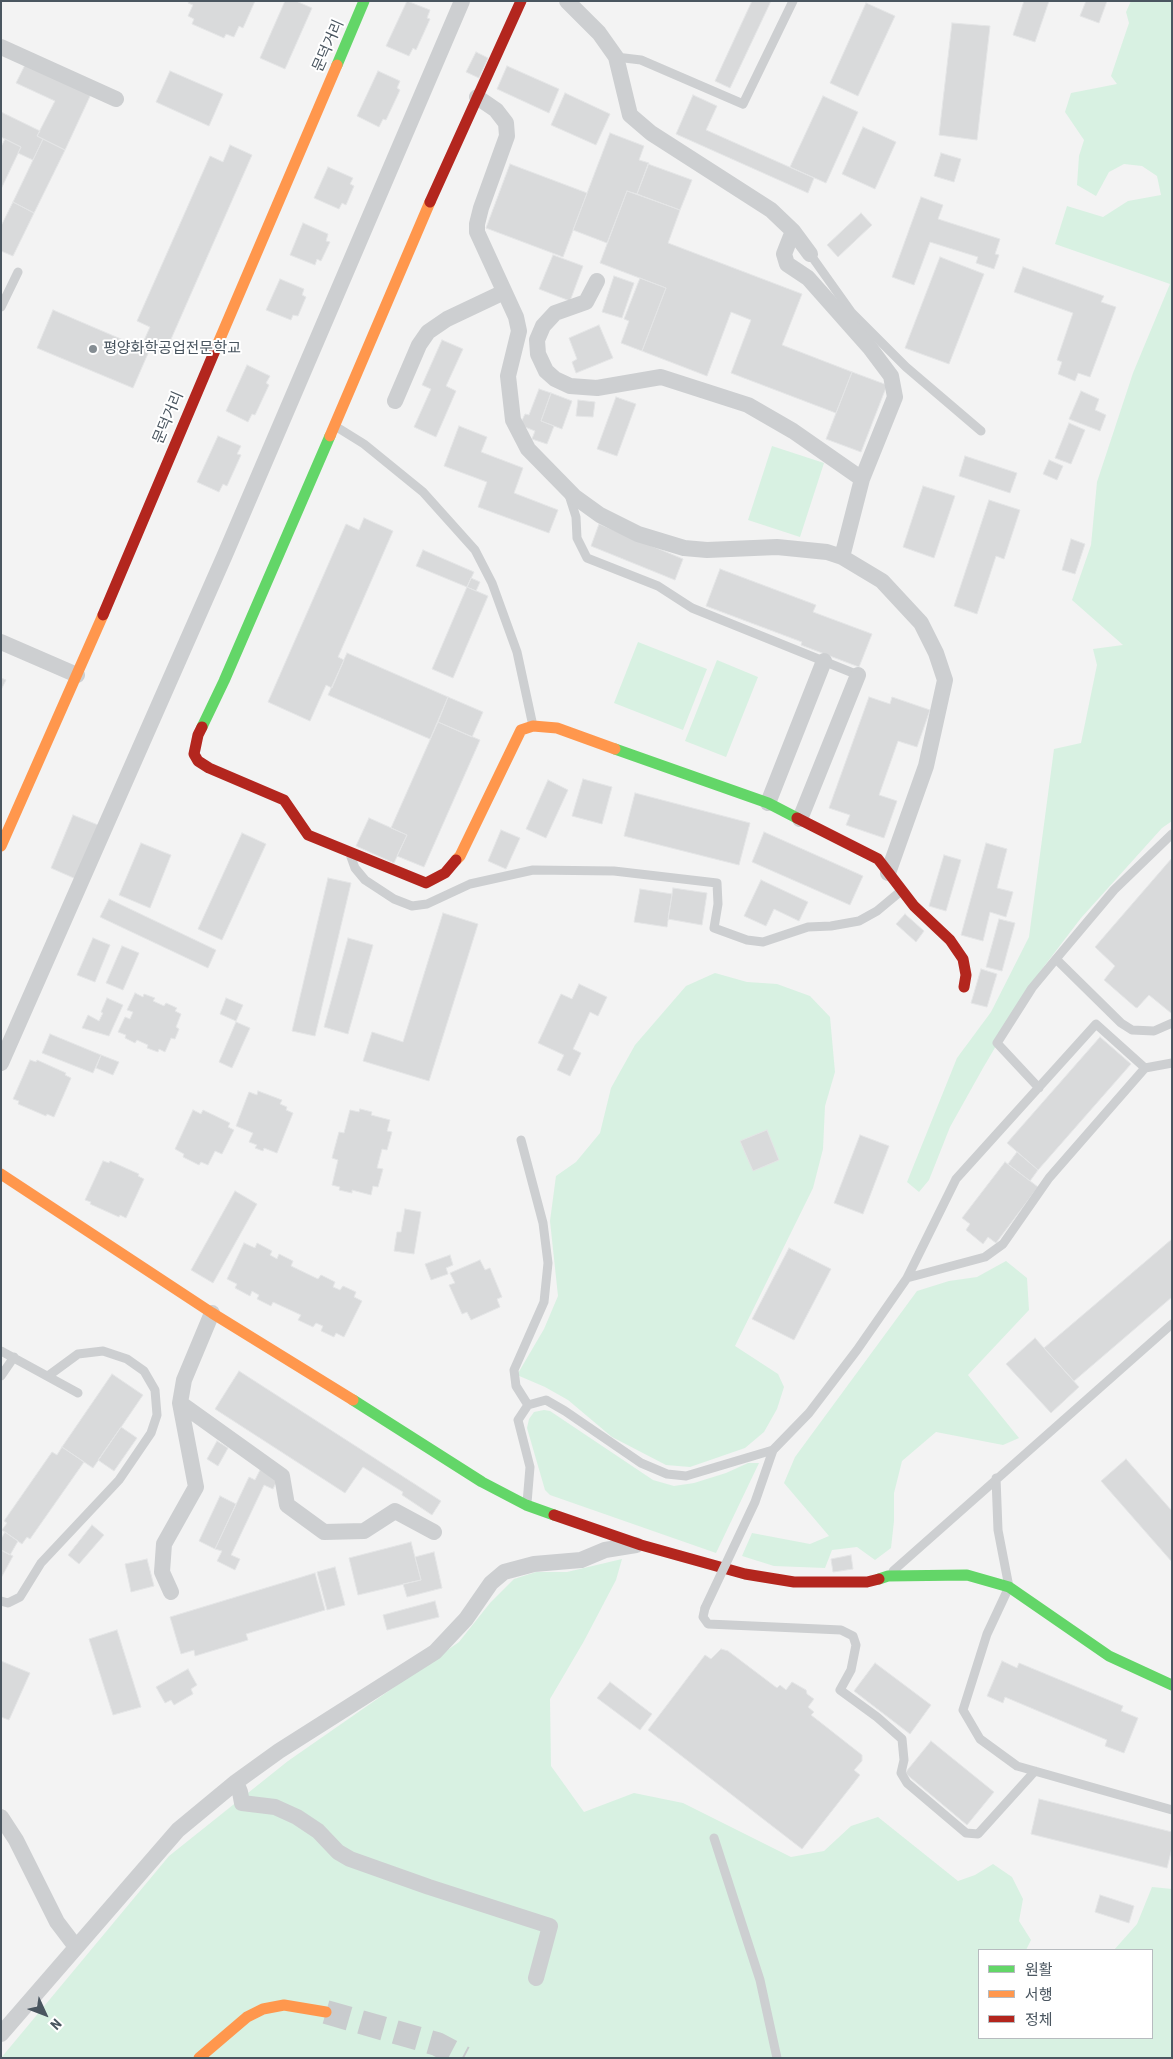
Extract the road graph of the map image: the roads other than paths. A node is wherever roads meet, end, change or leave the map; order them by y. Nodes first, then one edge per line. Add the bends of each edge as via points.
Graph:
1 (364, 1) edge
2 (462, 1) edge
3 (521, 1) edge
4 (567, 1) edge
5 (793, 1) edge
6 (1, 47) edge
7 (616, 57) junction
8 (477, 97) junction
9 (116, 99) dead end
10 (793, 231) junction
11 (810, 254) joint
12 (18, 272) dead end
13 (597, 281) dead end
14 (504, 292) junction
15 (1, 307) edge
16 (395, 401) dead end
17 (335, 425) junction
18 (981, 431) dead end
19 (862, 479) junction
20 (568, 491) junction
21 (842, 556) junction
22 (1, 642) edge
23 (824, 661) junction
24 (77, 675) junction
25 (858, 675) joint
26 (533, 726) junction
27 (768, 802) junction
28 (800, 819) junction
29 (1172, 834) edge
30 (1, 846) edge
31 (350, 852) junction
32 (888, 873) junction
33 (902, 890) junction
34 (1056, 959) junction
35 (964, 987) dead end
36 (1172, 1023) edge
37 (1172, 1062) edge
38 (1, 1063) edge
39 (1144, 1068) junction
40 (1039, 1088) junction
41 (521, 1140) dead end
42 (1, 1174) edge
43 (907, 1278) junction
44 (212, 1314) junction
45 (1172, 1324) edge
46 (1, 1351) edge
47 (14, 1357) junction
48 (1, 1376) edge
49 (48, 1376) junction
50 (78, 1393) dead end
51 (180, 1403) junction
52 (528, 1405) junction
53 (773, 1450) junction
54 (996, 1478) junction
55 (526, 1505) junction
56 (434, 1532) dead end
57 (641, 1545) junction
58 (888, 1576) junction
59 (1009, 1587) junction
60 (171, 1592) dead end
61 (1, 1602) edge
62 (1172, 1685) edge
63 (1035, 1771) junction
64 (236, 1782) junction
65 (1172, 1810) edge
66 (1, 1818) edge
67 (714, 1838) dead end
68 (76, 1947) junction
69 (536, 1978) dead end
70 (326, 2012) tunnel mouth
71 (1, 2034) edge
72 (199, 2058) edge
73 (777, 2058) edge

1 - 24 street, 문덕거리
2 - 38 street via 224,556
3 - 8 street
4 - 7 street via 599,33
5 - 7 lane via 743,104 641,60
6 - 9 street
7 - 10 street via 630,115 651,133 771,210
8 - 14 street via 496,110 506,123 507,136 477,224 477,232
8 - 17 street
10 - 11 street
10 - 19 street via 784,254 788,264 808,278 891,376 894,397
11 - 18 lane via 852,313 906,367
12 - 15 lane
13 - 19 street via 586,302 554,313 537,340 538,354 546,371 555,379 570,386 597,388 660,377 748,404
14 - 16 street via 447,319 428,332 419,345
14 - 20 street via 519,331 508,376 513,420 528,449
17 - 26 lane via 423,492 476,550 518,652
17 - 31 street via 198,735 194,754 209,768 284,800 308,835
19 - 21 street
20 - 21 street via 600,515 638,534 684,548 777,547
20 - 23 lane via 576,517 577,538 588,558 658,586 692,608
21 - 32 street via 882,581 921,624 945,680 926,766
22 - 24 street
23 - 25 lane
23 - 27 street
24 - 30 street, 문덕거리
25 - 28 street
26 - 27 street via 557,728
26 - 31 street via 521,730 460,856 446,873 426,883
27 - 28 street
28 - 32 street via 878,859
29 - 34 lane via 1114,890
31 - 33 lane via 355,868 365,880 394,899 412,906 427,904 470,884 533,870 614,871 717,884 714,928 763,942 808,927 859,921
32 - 33 street
33 - 35 street via 950,940 963,959
34 - 36 lane via 1132,1030 1154,1032
34 - 40 lane via 1032,988 996,1043
37 - 39 lane
39 - 40 lane via 1096,1024
39 - 43 lane via 1049,1178 1003,1244 985,1257
40 - 43 lane via 956,1179
41 - 52 lane via 543,1223 548,1263 544,1302 514,1370 516,1386
42 - 44 street
43 - 53 lane via 809,1412
44 - 51 street via 184,1380
44 - 55 street via 482,1482
45 - 54 lane
46 - 47 lane
47 - 48 lane
47 - 49 lane
49 - 50 lane
49 - 61 lane via 78,1354 103,1351 127,1359 144,1371 155,1390 157,1415 151,1433 119,1480 41,1563 20,1597 8,1603
51 - 56 street via 282,1476 287,1505 324,1532 364,1530 395,1511
51 - 60 street via 196,1487 164,1544 162,1572
52 - 53 lane via 546,1400 641,1463 667,1474 686,1476
52 - 55 lane via 518,1420 530,1467
53 - 63 lane, bridge via 755,1502 705,1608 703,1617 708,1624 841,1630 853,1636 856,1645 851,1670 840,1690 902,1738 904,1760 901,1773 907,1783 966,1833 978,1834
54 - 58 lane
54 - 59 lane via 998,1530
55 - 57 street
57 - 58 street via 745,1574 794,1582 867,1582
57 - 64 street via 605,1550 582,1560 534,1564 504,1572 491,1583 466,1619 435,1652
58 - 59 street via 967,1575
59 - 62 street via 1109,1656
59 - 63 lane via 987,1634 963,1710 980,1739 1016,1766
63 - 65 lane
64 - 68 street via 178,1830
64 - 69 street via 242,1803 275,1807 297,1817 318,1831 338,1852 350,1858 550,1926
66 - 68 street via 16,1840 57,1922
67 - 73 lane via 760,1980
68 - 71 street
70 - 72 street via 284,2005 263,2009 247,2017

